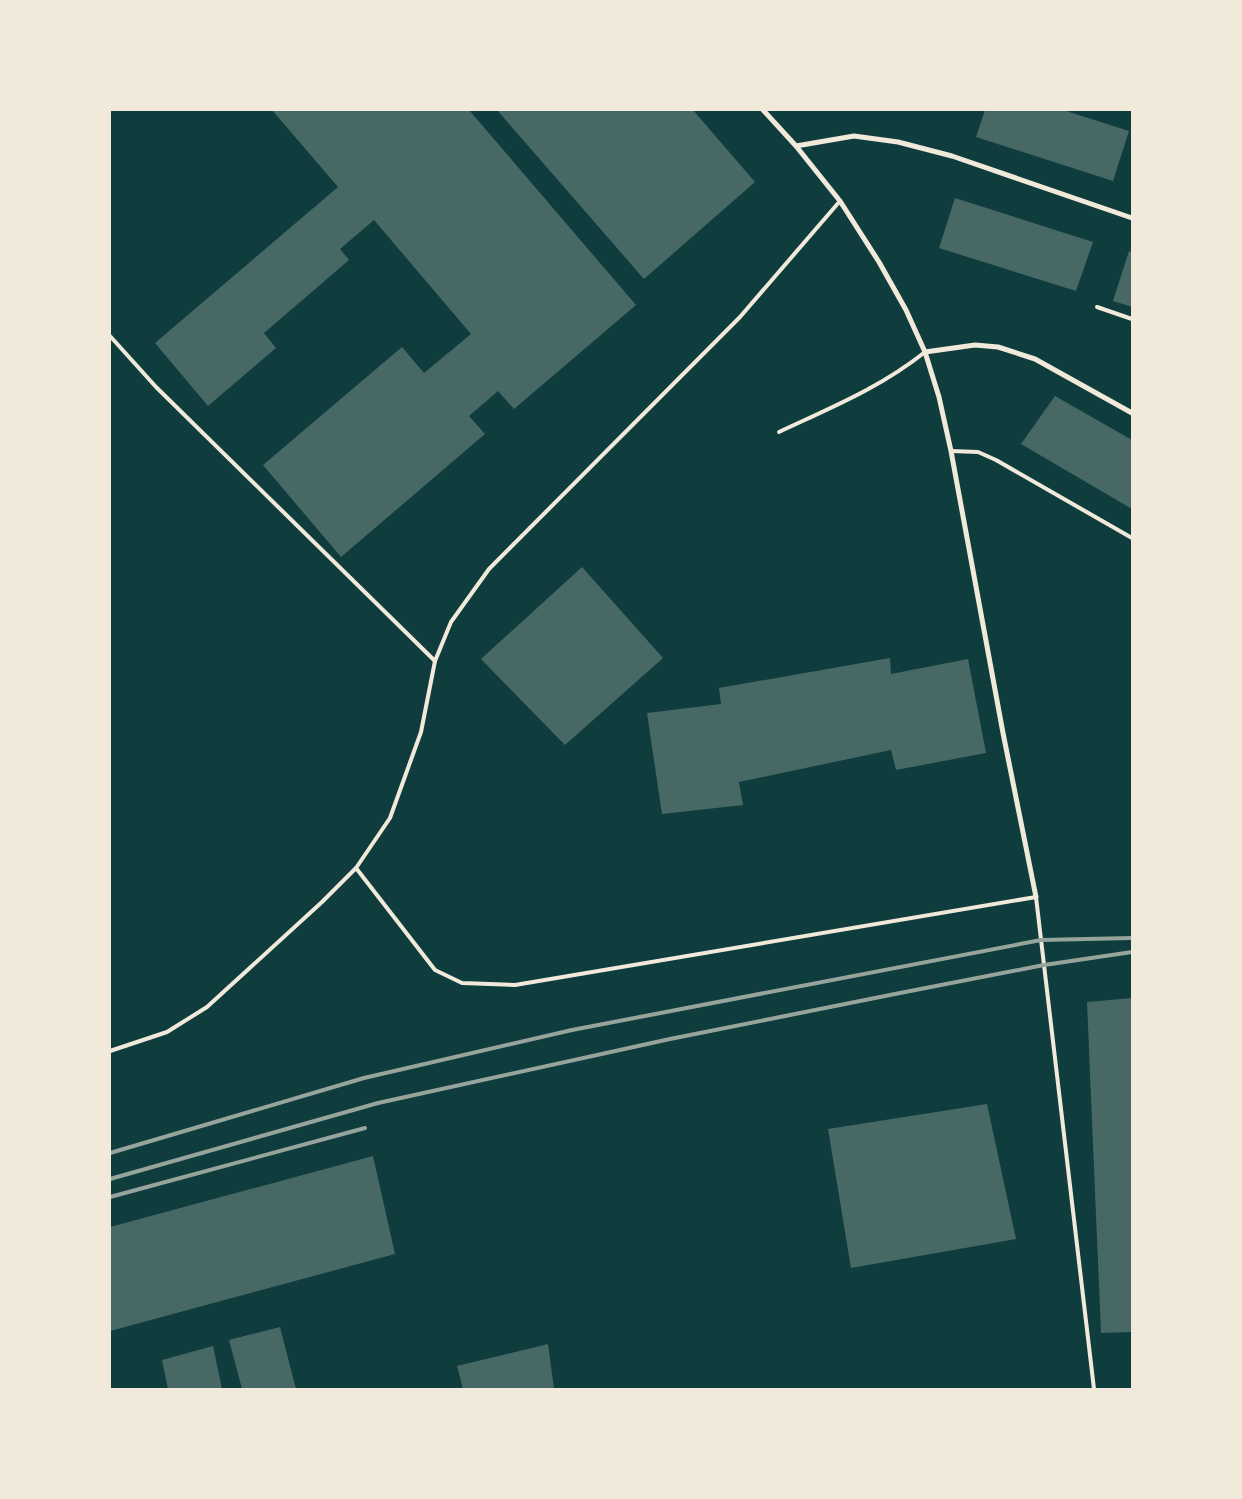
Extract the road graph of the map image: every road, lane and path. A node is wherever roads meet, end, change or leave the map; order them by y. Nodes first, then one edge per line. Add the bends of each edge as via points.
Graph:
1 (763, 110) edge
2 (796, 146) junction
3 (840, 201) junction
4 (1132, 218) edge
5 (1097, 307) dead end
6 (1132, 319) edge
7 (110, 336) edge
8 (924, 352) junction
9 (1132, 413) edge
10 (779, 432) dead end
11 (951, 451) junction
12 (1132, 538) edge
13 (435, 661) junction
14 (356, 868) junction
15 (1036, 897) junction
16 (110, 1051) edge
17 (1094, 1389) edge

1 - 2 street
2 - 3 street
2 - 4 street via 854,136 898,142 952,156
3 - 8 street via 906,310
3 - 13 lane via 740,317 489,569 451,622
5 - 6 lane
7 - 13 lane via 156,387
8 - 9 street via 975,346 998,347 1035,359
8 - 10 lane via 881,383
8 - 11 street
11 - 12 lane via 978,452 996,460
11 - 15 street
13 - 14 lane via 421,732 390,818
14 - 15 lane via 435,970 462,983 515,985
14 - 16 lane via 207,1007 167,1032
15 - 17 lane

